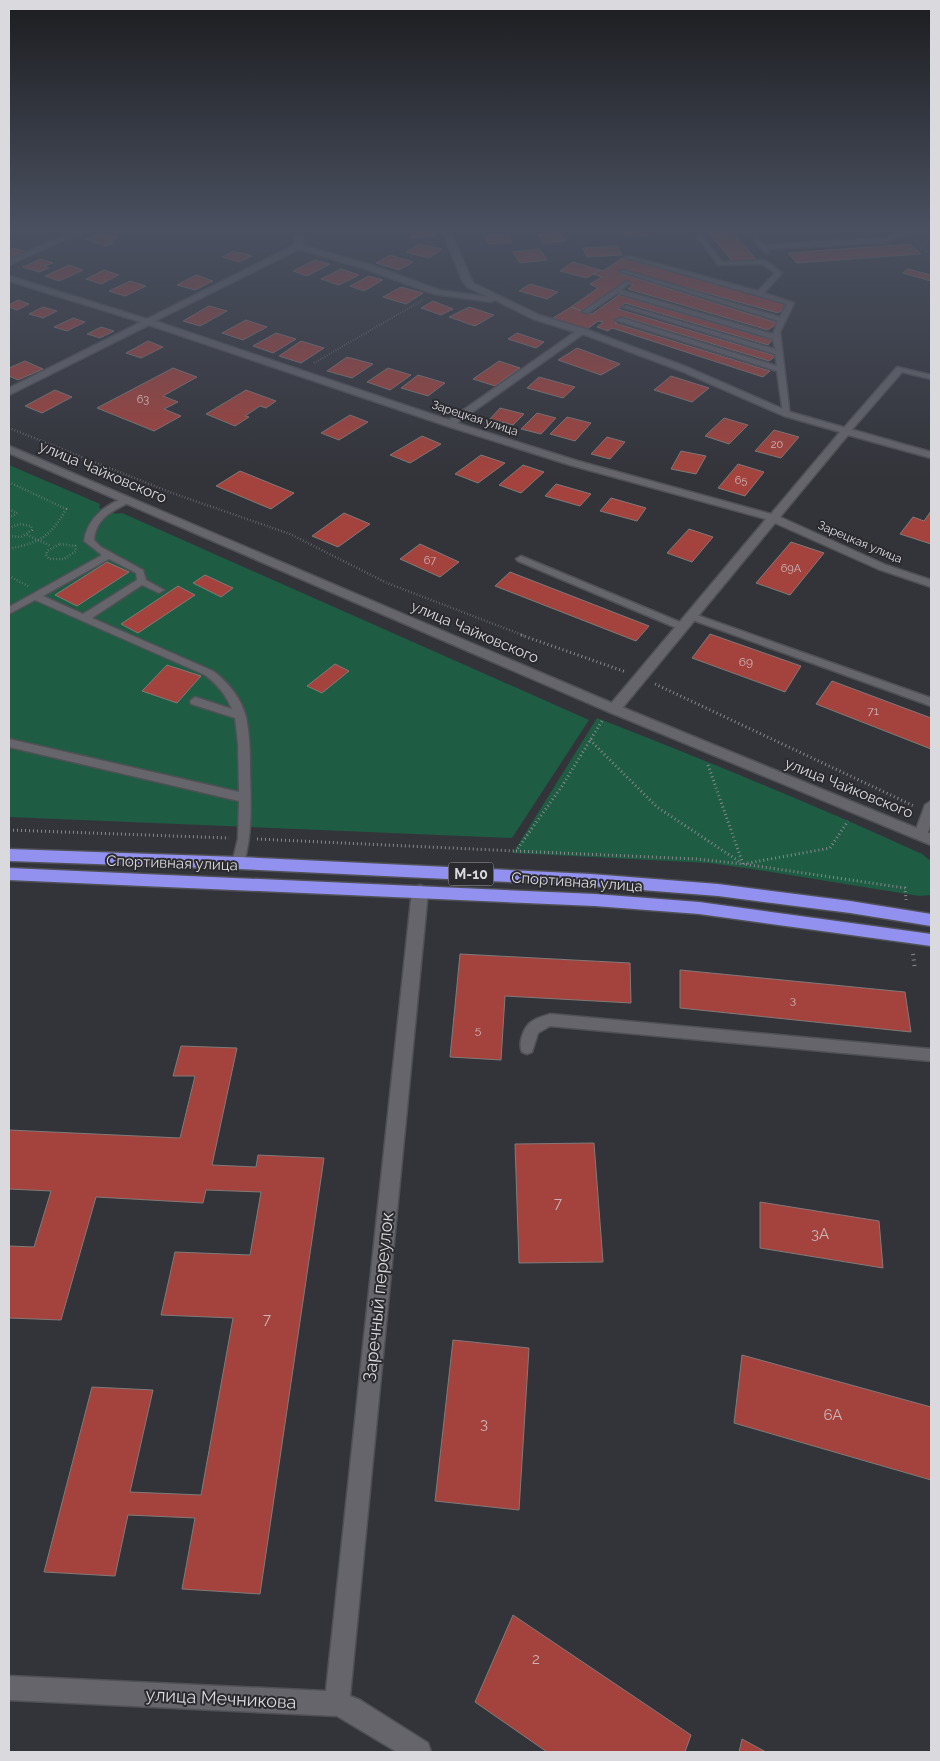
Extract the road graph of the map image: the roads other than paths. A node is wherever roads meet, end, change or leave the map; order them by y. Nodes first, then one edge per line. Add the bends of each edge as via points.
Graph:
1 (121, 313) edge
2 (166, 313) edge
3 (528, 313) edge
4 (645, 313) edge
5 (692, 313) edge
6 (760, 313) edge
7 (786, 313) edge
8 (619, 320) dead end
9 (782, 320) junction
10 (149, 322) junction
11 (582, 331) junction
12 (777, 338) junction
13 (779, 354) junction
14 (781, 370) junction
15 (931, 377) edge
16 (9, 392) edge
17 (787, 414) junction
18 (450, 424) junction
19 (846, 431) junction
20 (9, 449) edge
21 (931, 455) edge
22 (127, 500) junction
23 (773, 518) junction
24 (110, 554) junction
25 (520, 560) dead end
26 (142, 581) junction
27 (931, 584) edge
28 (160, 590) dead end
29 (36, 597) junction
30 (9, 611) edge
31 (692, 616) junction
32 (84, 618) junction
33 (683, 627) junction
34 (195, 701) dead end
35 (931, 702) edge
36 (614, 709) junction
37 (240, 716) junction
38 (9, 743) edge
39 (245, 798) junction
40 (930, 809) edge
41 (925, 837) edge
42 (9, 855) edge
43 (238, 863) junction
44 (9, 874) edge
45 (420, 891) junction
46 (931, 920) edge
47 (931, 940) edge
48 (931, 945) edge
49 (527, 1048) dead end
50 (931, 1055) edge
51 (9, 1688) edge
52 (336, 1704) junction
53 (419, 1752) edge

1 - 10 street, Зарецкая улица
2 - 10 street
3 - 11 street
4 - 13 lane
5 - 12 lane
6 - 9 lane
7 - 9 lane
8 - 14 lane
9 - 12 lane via 776,332
10 - 16 street
10 - 18 street, Зарецкая улица
11 - 17 street via 684,369
11 - 18 street
12 - 13 lane
13 - 14 lane
14 - 17 lane
15 - 19 lane via 900,369
17 - 19 street
18 - 23 street, Зарецкая улица via 574,463
19 - 21 street
19 - 23 street
20 - 22 street, улица Чайковского
22 - 24 lane via 94,520 89,531 89,541
22 - 36 street, улица Чайковского
23 - 27 street, Зарецкая улица via 882,567
23 - 31 street
24 - 26 lane via 140,572
24 - 29 lane via 98,564 90,565
25 - 33 lane
26 - 28 lane
26 - 32 lane
29 - 30 lane
29 - 32 lane
31 - 33 street
31 - 35 lane
32 - 37 lane via 209,673 232,695
33 - 36 street
34 - 37 lane
36 - 41 street, улица Чайковского
37 - 39 lane
38 - 39 lane
39 - 43 lane via 244,839
40 - 41 lane
42 - 43 highway, Спортивная улица / М-10
43 - 46 highway, Спортивная улица / М-10 via 621,882 718,890
44 - 45 highway, Спортивная улица / М-10
45 - 47 highway, Спортивная улица / М-10 via 699,908
45 - 52 street, Заречный переулок
47 - 48 lane
49 - 50 lane via 529,1034 537,1024 550,1020
51 - 52 street, улица Мечникова
52 - 53 street, улица Мечникова via 351,1709

